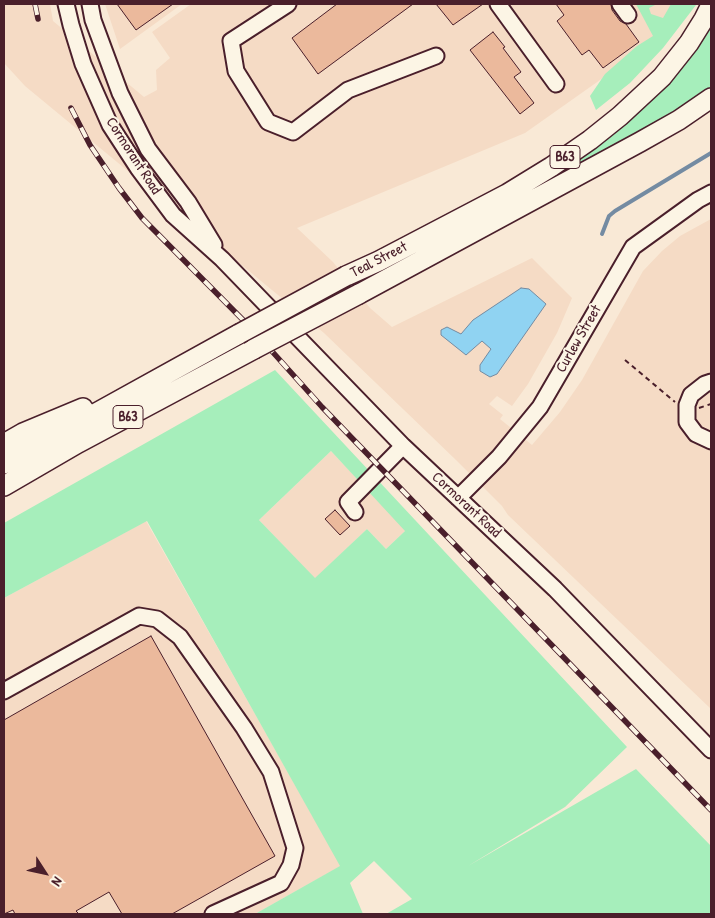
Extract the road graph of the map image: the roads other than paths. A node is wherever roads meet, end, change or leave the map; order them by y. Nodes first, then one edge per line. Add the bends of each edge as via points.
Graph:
1 (66, 4) edge
2 (288, 4) edge
3 (498, 4) edge
4 (92, 5) edge
5 (711, 5) edge
6 (436, 56) dead end
7 (556, 84) dead end
8 (711, 98) edge
9 (711, 193) edge
10 (222, 259) junction
11 (168, 372) junction
12 (711, 382) edge
13 (711, 441) edge
14 (78, 443) junction
15 (4, 444) edge
16 (403, 446) junction
17 (4, 464) edge
18 (4, 486) edge
19 (4, 494) edge
20 (458, 498) junction
21 (355, 512) dead end
22 (4, 691) edge
23 (711, 750) edge
24 (212, 914) edge

1 - 10 street, Cormorant Road via 83,64 110,125 173,215
2 - 6 street via 231,41 236,71 268,122 293,132 348,90
3 - 7 street
4 - 10 street, Cormorant Road via 93,20 120,93 148,148 188,202
5 - 11 main road, Teal Street / B63, bridge via 689,43 662,77 620,116 551,167 507,194
8 - 14 main road, Teal Street / B63, bridge via 640,142
9 - 20 street, Curlew Street via 633,247 540,407 499,457
10 - 16 street, Cormorant Road
11 - 15 main road
11 - 17 main road, Teal Street / B63
12 - 13 street via 691,395 687,405 687,422 696,434
14 - 18 main road, Teal Street / B63
14 - 19 main road
16 - 20 street, Cormorant Road
16 - 21 street via 348,502
20 - 23 street, Cormorant Road via 555,589
22 - 24 street via 139,616 157,619 180,637 244,728 270,772 295,848 291,865 281,883

